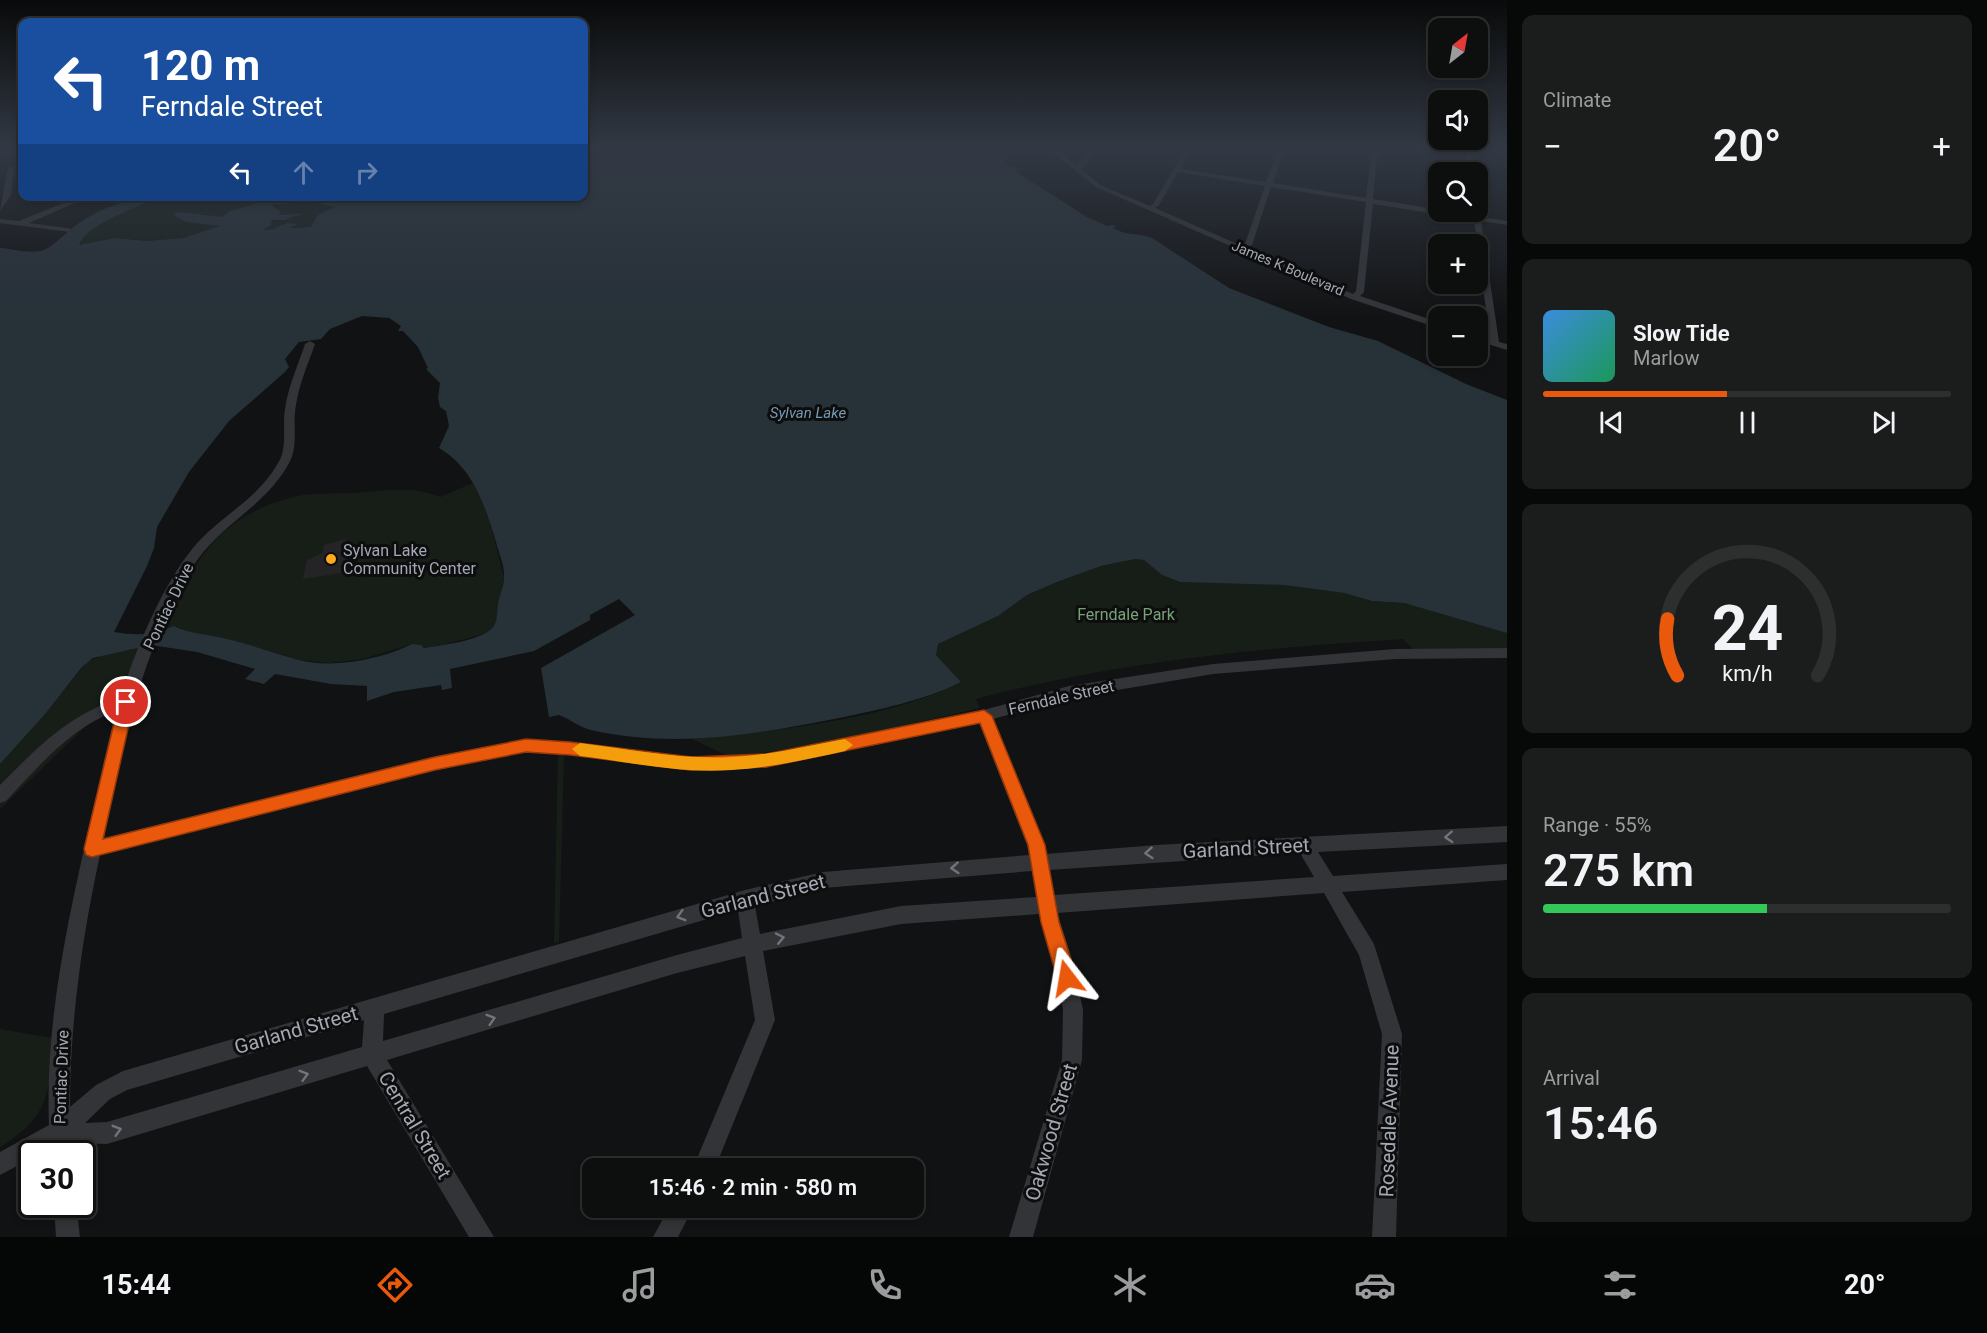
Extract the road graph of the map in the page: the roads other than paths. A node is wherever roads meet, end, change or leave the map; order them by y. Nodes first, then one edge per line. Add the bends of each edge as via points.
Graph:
1 (67, 205) edge
2 (1139, 205) edge
3 (1155, 205) edge
4 (1262, 205) edge
5 (1369, 205) edge
6 (1398, 205) edge
7 (1149, 209) junction
8 (1428, 209) edge
9 (1488, 218) edge
10 (0, 221) edge
11 (1478, 222) edge
12 (22, 223) junction
13 (1507, 223) edge
14 (67, 230) dead end
15 (1242, 249) junction
16 (1354, 297) junction
17 (1428, 322) edge
18 (1488, 341) edge
19 (1495, 343) junction
20 (310, 344) dead end
21 (1507, 347) edge
22 (1507, 652) edge
23 (126, 702) junction
24 (984, 716) junction
25 (0, 795) edge
26 (1507, 834) edge
27 (1305, 844) junction
28 (92, 849) junction
29 (1039, 862) junction
30 (1507, 872) edge
31 (1327, 883) junction
32 (745, 899) junction
33 (1046, 903) junction
34 (754, 944) junction
35 (374, 1007) junction
36 (372, 1055) junction
37 (59, 1131) junction
38 (60, 1140) edge
39 (708, 1158) edge
40 (0, 1164) edge
41 (66, 1218) edge
42 (676, 1218) edge
43 (68, 1237) edge
44 (482, 1237) edge
45 (665, 1237) edge
46 (1021, 1237) edge
47 (1384, 1237) edge

1 - 12 street
2 - 7 street, James K Boulevard
3 - 7 street
4 - 15 street via 1248,245
5 - 16 street via 1360,292
6 - 8 street
7 - 15 street, James K Boulevard
9 - 13 street
10 - 12 street
11 - 19 street
12 - 14 street
15 - 16 street, James K Boulevard
16 - 17 street, James K Boulevard
18 - 19 street
19 - 21 street
20 - 23 street, Pontiac Drive via 291,407 291,442 283,465 184,570
22 - 24 street, Ferndale Street via 1395,654 1213,669 1069,692
23 - 25 street via 72,725
23 - 28 street, Pontiac Drive
24 - 28 street, Ferndale Street via 777,759 730,764 691,764 526,746 435,764
24 - 29 street, Oakwood Street via 1036,845
26 -> 27 street, Garland Street
27 -> 29 street, Garland Street
27 - 31 street, Rosedale Avenue
28 - 37 street, Pontiac Drive via 64,1015
29 -> 32 street, Garland Street via 838,878
29 - 33 street, Oakwood Street
30 - 31 street
31 - 33 street
31 - 47 street, Rosedale Avenue via 1367,951 1392,1034
32 - 34 street
32 -> 35 street, Garland Street
34 -> 33 street via 901,915
33 - 46 street, Oakwood Street via 1064,962 1073,1010 1072,1060
36 -> 34 street
34 - 39 street via 765,1020
35 - 36 street, Central Street
35 - 37 street, Garland Street via 123,1081 103,1092
37 -> 36 street via 107,1133
36 - 44 street, Central Street
37 - 38 street, Pontiac Drive
37 - 40 street, Garland Street
41 - 43 street
42 - 45 street

